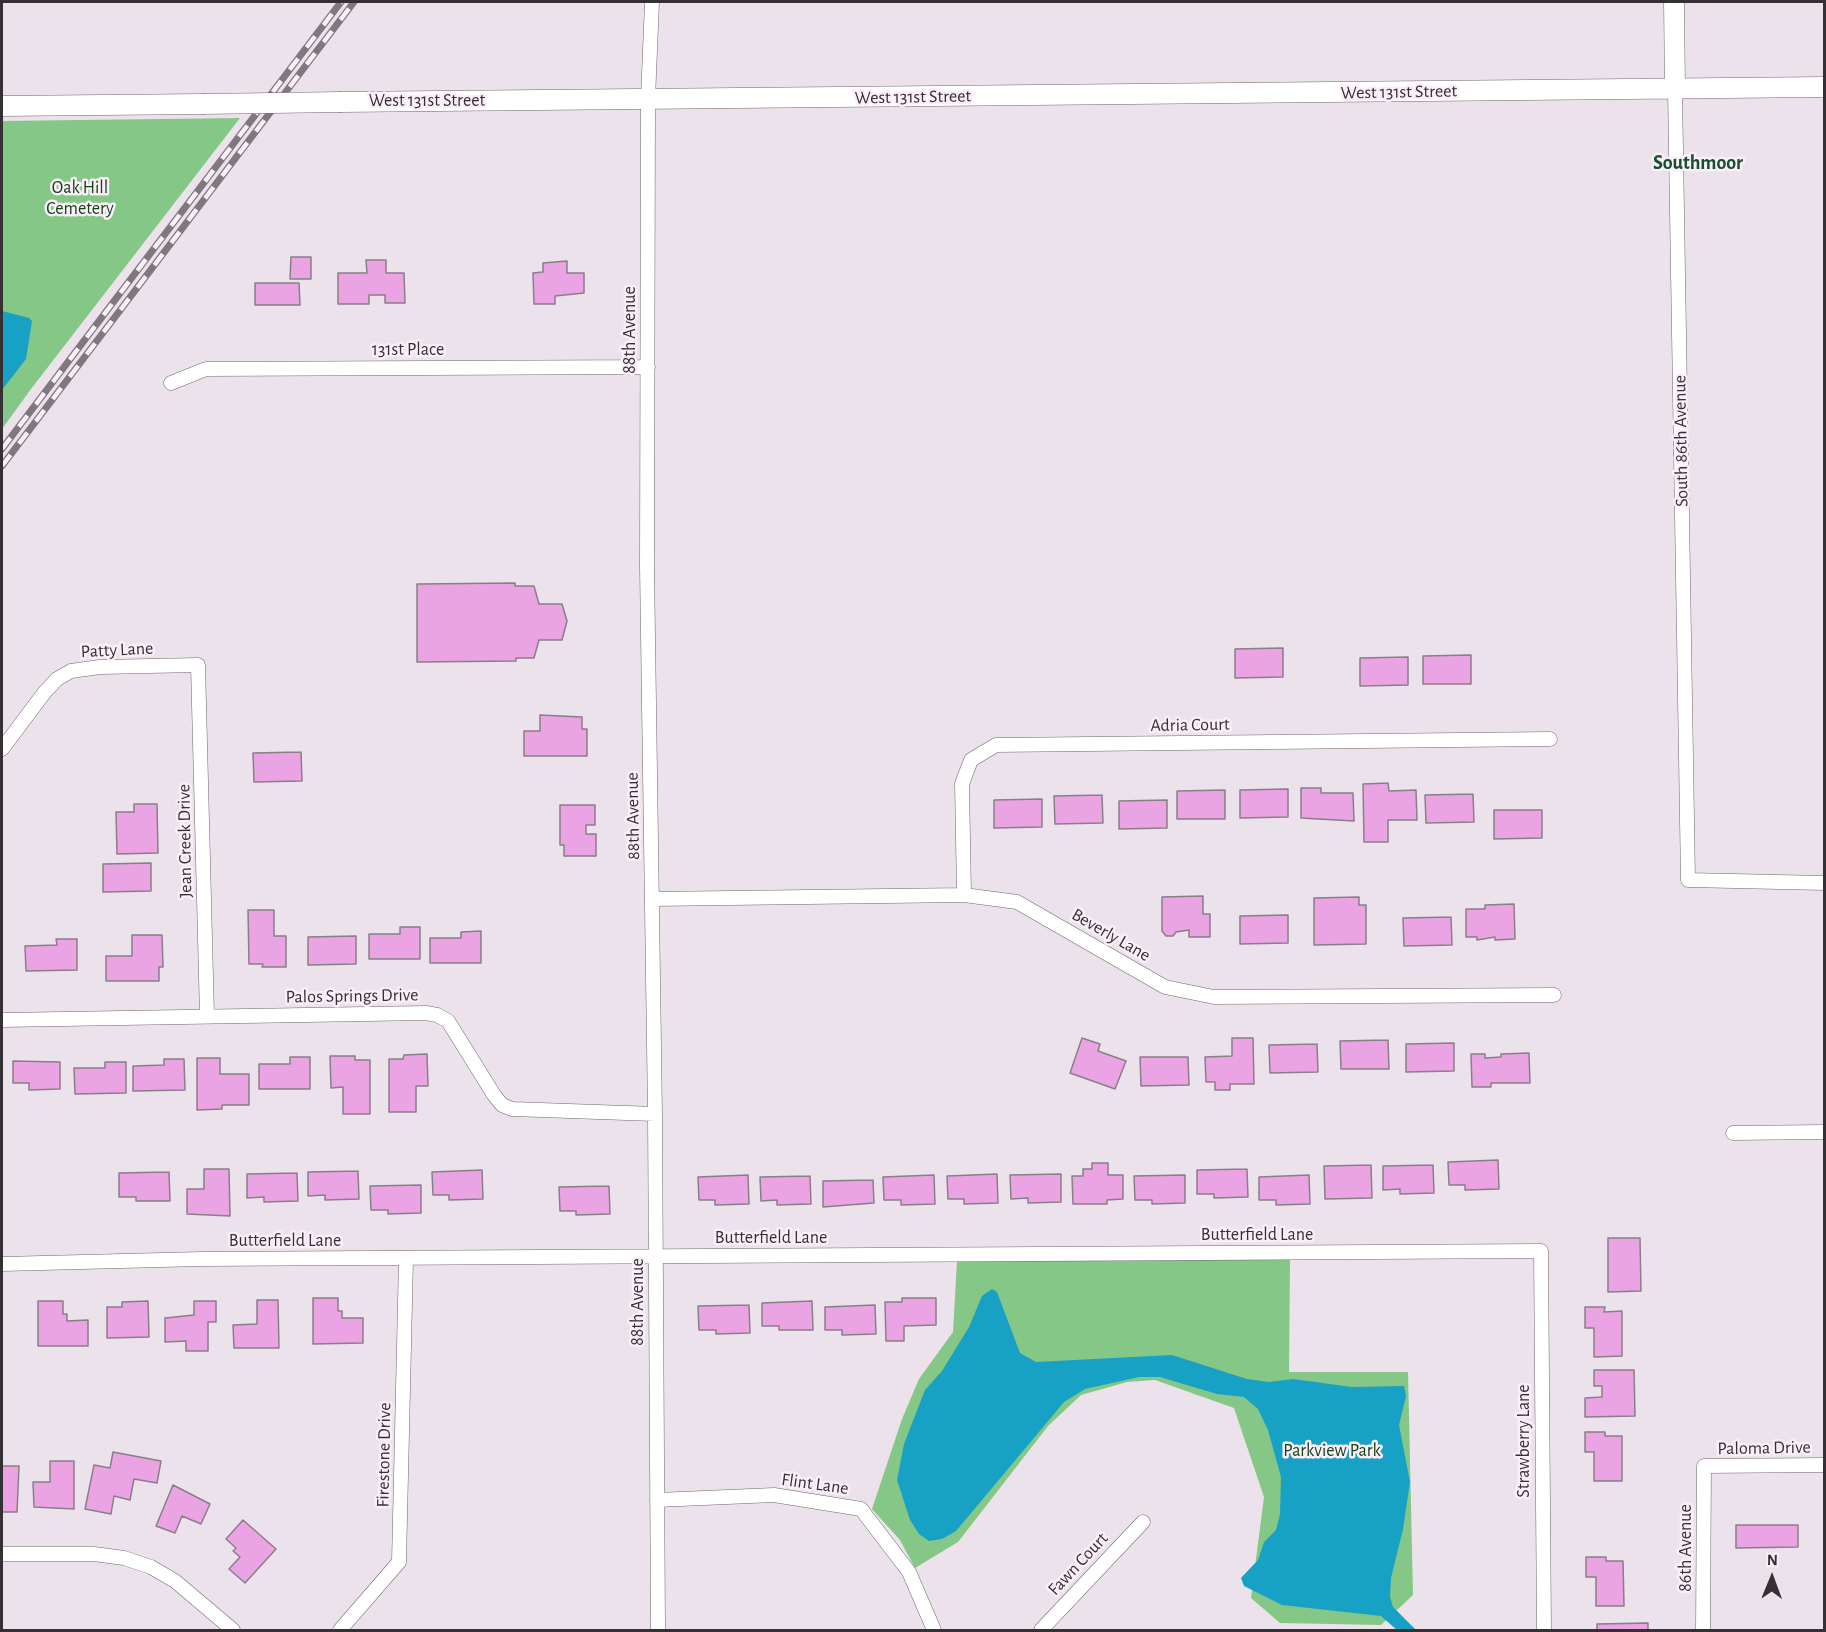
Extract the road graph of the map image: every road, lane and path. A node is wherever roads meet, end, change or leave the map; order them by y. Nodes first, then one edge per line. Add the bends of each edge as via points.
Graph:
1 (651, 2) edge
2 (1674, 2) edge
3 (1824, 87) edge
4 (1675, 90) junction
5 (648, 99) junction
6 (2, 106) edge
7 (648, 367) junction
8 (171, 383) dead end
9 (198, 665) joint
10 (1550, 739) dead end
11 (2, 749) edge
12 (1824, 883) edge
13 (964, 895) junction
14 (652, 899) junction
15 (1554, 995) dead end
16 (207, 1016) junction
17 (2, 1020) edge
18 (655, 1114) junction
19 (1824, 1132) edge
20 (1732, 1134) dead end
21 (1541, 1251) joint
22 (655, 1256) junction
23 (406, 1259) junction
24 (2, 1264) edge
25 (1824, 1465) edge
26 (1704, 1466) joint
27 (657, 1500) junction
28 (1143, 1522) dead end
29 (2, 1554) edge
30 (233, 1630) edge
31 (340, 1630) edge
32 (657, 1630) edge
33 (934, 1630) edge
34 (1041, 1630) edge
35 (1544, 1630) edge
36 (1703, 1630) edge

1 - 5 street, 88th Avenue
2 - 4 street, South 86th Avenue
3 - 4 street, West 131st Street
4 - 5 street, West 131st Street
4 - 12 street, South 86th Avenue via 1688,880
5 - 6 street, West 131st Street, bridge
5 - 7 street, 88th Avenue
7 - 8 street, 131st Place via 206,369
7 - 14 street, 88th Avenue
9 - 11 street, Patty Lane via 71,671 44,693
9 - 16 street, Jean Creek Drive
10 - 13 street, Adria Court via 996,745 971,760 962,784
13 - 14 street, Beverly Lane
13 - 15 street, Beverly Lane via 1017,902 1165,987 1214,997
14 - 18 street, 88th Avenue
16 - 17 street, Palos Springs Drive
16 - 18 street, Palos Springs Drive via 437,1015 448,1021 502,1105 512,1109
18 - 22 street, 88th Avenue
19 - 20 street
21 - 22 street, Butterfield Lane
21 - 35 street, Strawberry Lane
22 - 23 street, Butterfield Lane
22 - 27 street, 88th Avenue
23 - 24 street, Butterfield Lane
23 - 31 street, Firestone Drive via 399,1562
25 - 26 street, Paloma Drive
26 - 36 street, 86th Avenue
27 - 32 street, 88th Avenue
27 - 33 street, Flint Lane via 774,1495 861,1509 909,1572
28 - 34 street, Fawn Court
29 - 30 street via 94,1554 124,1558 175,1581

